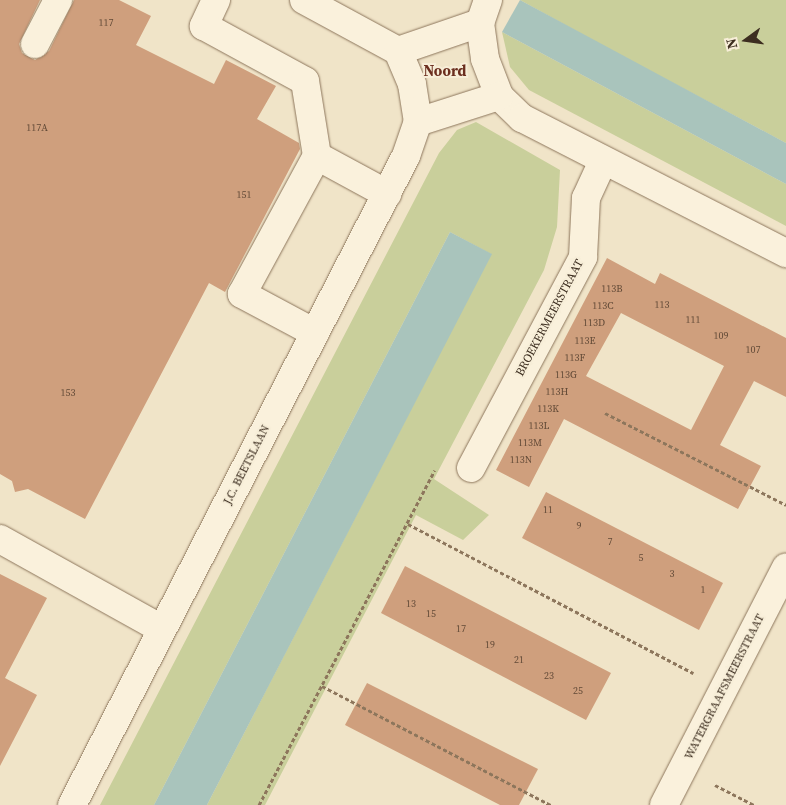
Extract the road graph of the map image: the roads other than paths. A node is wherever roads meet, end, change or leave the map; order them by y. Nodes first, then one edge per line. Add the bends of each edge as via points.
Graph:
1 (58, 0) edge
2 (216, 0) edge
3 (304, 0) edge
4 (484, 11) edge
5 (36, 44) dead end
6 (398, 51) junction
7 (500, 96) junction
8 (418, 122) junction
9 (317, 156) junction
10 (603, 160) junction
11 (387, 194) junction
12 (786, 253) edge
13 (315, 333) junction
14 (471, 468) dead end
15 (0, 539) edge
16 (786, 568) edge
17 (162, 630) junction
18 (72, 805) edge
19 (664, 805) edge

1 - 5 street
2 - 9 street via 204,26 305,81
3 - 6 street
4 - 6 street
4 - 7 street via 485,59
6 - 8 street via 412,84
7 - 8 street
7 - 10 street via 522,118
8 - 11 street, J.C. BEETSLAAN
9 - 11 street
9 - 13 street via 242,294
10 - 12 street
10 - 14 street, BROEKERMEERSTRAAT via 586,198 583,257
11 - 13 street, J.C. BEETSLAAN
13 - 17 street, J.C. BEETSLAAN
15 - 17 street
16 - 19 street, WATERGRAAFSMEERSTRAAT
17 - 18 street, J.C. BEETSLAAN

